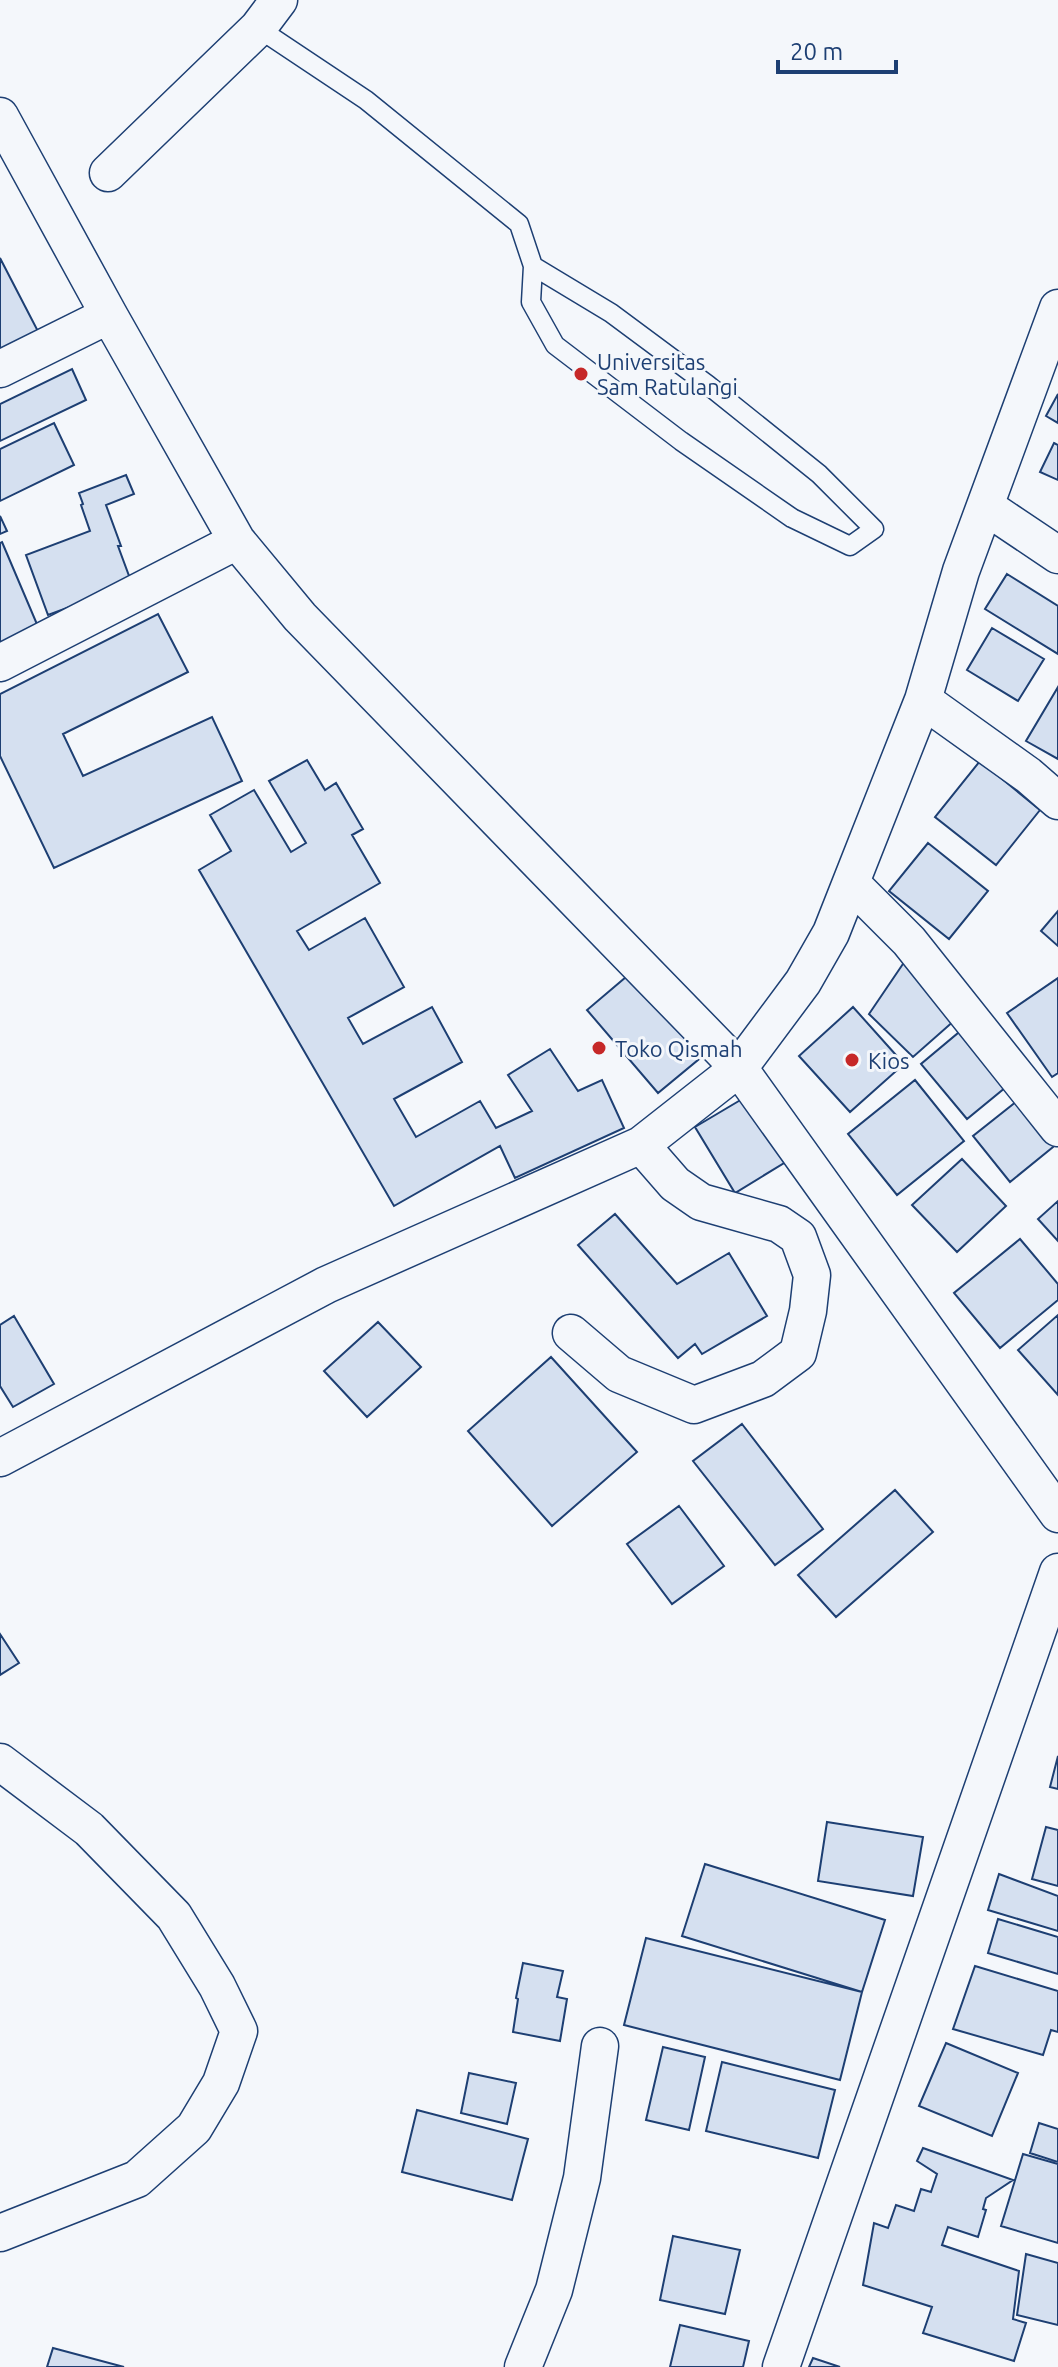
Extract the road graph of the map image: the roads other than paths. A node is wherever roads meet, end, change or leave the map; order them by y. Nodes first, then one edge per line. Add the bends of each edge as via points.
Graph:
1 (269, 14) edge
2 (0, 116) edge
3 (108, 173) dead end
4 (533, 266) junction
5 (109, 315) junction
6 (1057, 318) edge
7 (0, 369) edge
8 (985, 506) junction
9 (237, 541) junction
10 (1058, 555) edge
11 (0, 663) edge
12 (923, 700) junction
13 (1058, 801) edge
14 (852, 884) junction
15 (739, 1068) junction
16 (1058, 1128) edge
17 (641, 1145) junction
18 (571, 1333) dead end
19 (0, 1458) edge
20 (1058, 1514) edge
21 (1058, 1572) edge
22 (0, 1762) edge
23 (600, 2046) dead end
24 (0, 2233) edge
25 (523, 2367) edge
26 (781, 2367) edge

1 - 3 street
1 - 4 lane via 519,224
2 - 5 street
4 - 4 lane via 531,302 555,345 792,518 850,546 874,529 819,474 708,385 611,313
5 - 7 street
5 - 9 street
6 - 8 street
8 - 10 street
8 - 12 street
9 - 11 street
9 - 15 street via 311,629
12 - 13 street
12 - 14 street
14 - 15 street via 803,982
14 - 16 street via 909,941
15 - 17 street
15 - 20 street
17 - 18 street via 675,1184 701,1202 779,1224 798,1237 812,1275 798,1353 763,1379 694,1405 619,1374
17 - 19 street via 326,1285
21 - 26 street
22 - 24 street via 89,1829 174,1916 239,2031 221,2083 194,2128 137,2179
23 - 25 street via 576,2205 554,2290

